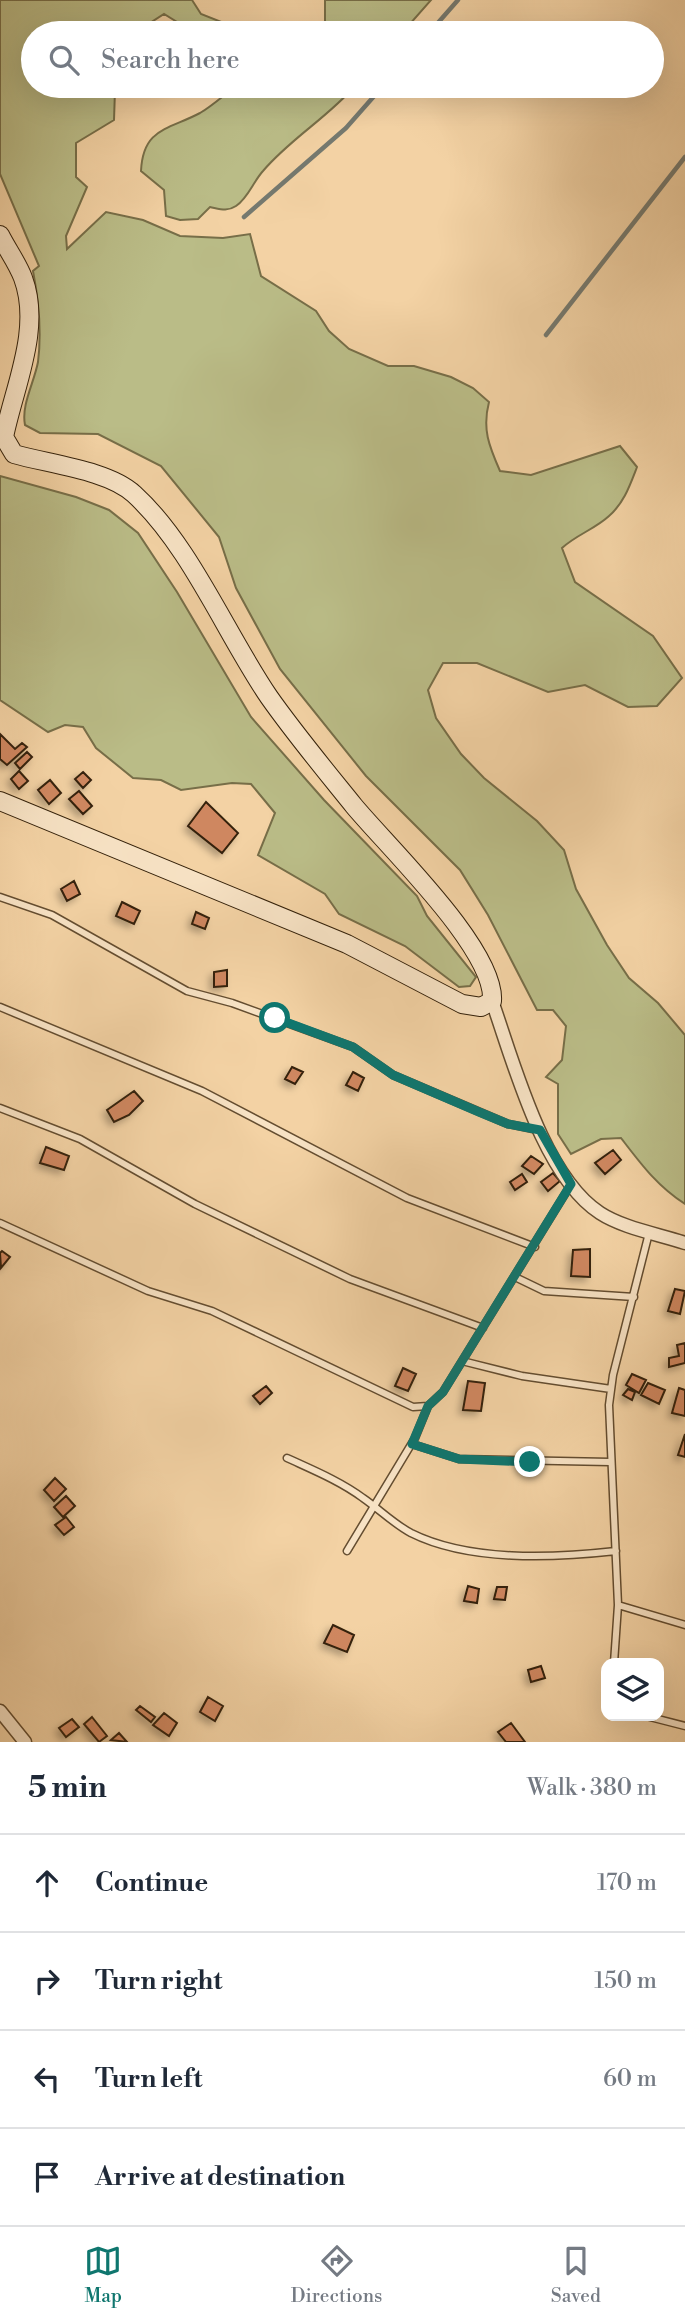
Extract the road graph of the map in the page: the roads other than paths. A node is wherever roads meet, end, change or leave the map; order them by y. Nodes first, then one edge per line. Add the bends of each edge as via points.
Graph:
1 (0, 236) edge
2 (0, 800) edge
3 (0, 897) edge
4 (492, 1002) junction
5 (0, 1007) edge
6 (0, 1108) edge
7 (540, 1130) junction
8 (571, 1184) junction
9 (0, 1223) edge
10 (649, 1231) junction
11 (685, 1243) edge
12 (535, 1247) junction
13 (515, 1277) junction
14 (634, 1297) junction
15 (483, 1328) junction
16 (462, 1361) junction
17 (611, 1389) junction
18 (428, 1406) junction
19 (412, 1444) junction
20 (287, 1458) dead end
21 (610, 1462) junction
22 (375, 1507) junction
23 (347, 1551) dead end
24 (616, 1551) junction
25 (618, 1605) junction
26 (685, 1625) edge
27 (614, 1658) edge
28 (0, 1711) edge
29 (664, 1721) edge
30 (685, 1726) edge
31 (25, 1742) edge

1 - 4 main road via 23,278 28,303 23,365 5,437 7,446 14,454 111,480 148,508 269,697 355,807 422,881 486,968 493,987
2 - 4 main road via 347,944 462,1004 481,1007
3 - 7 lane via 52,915 187,991 353,1047 393,1075 508,1124
4 - 7 street
5 - 12 lane via 202,1091 407,1198
6 - 15 lane via 80,1139 195,1204 350,1279
7 - 8 street
8 - 10 street via 600,1213
8 - 12 lane
9 - 18 lane via 148,1291 212,1311 413,1407
10 - 11 street
10 - 14 lane
12 - 13 lane
13 - 14 lane via 544,1291
13 - 15 lane
14 - 17 lane
15 - 16 lane
16 - 17 lane via 522,1376
16 - 18 lane via 443,1392
17 - 21 lane
18 - 19 lane
19 - 21 lane via 459,1459
19 - 22 lane
20 - 22 lane via 350,1489
21 - 24 lane
22 - 23 lane
22 - 24 lane via 408,1531 438,1545 476,1553
24 - 25 lane
25 - 26 lane
25 - 27 lane
28 - 31 street
29 - 30 lane

